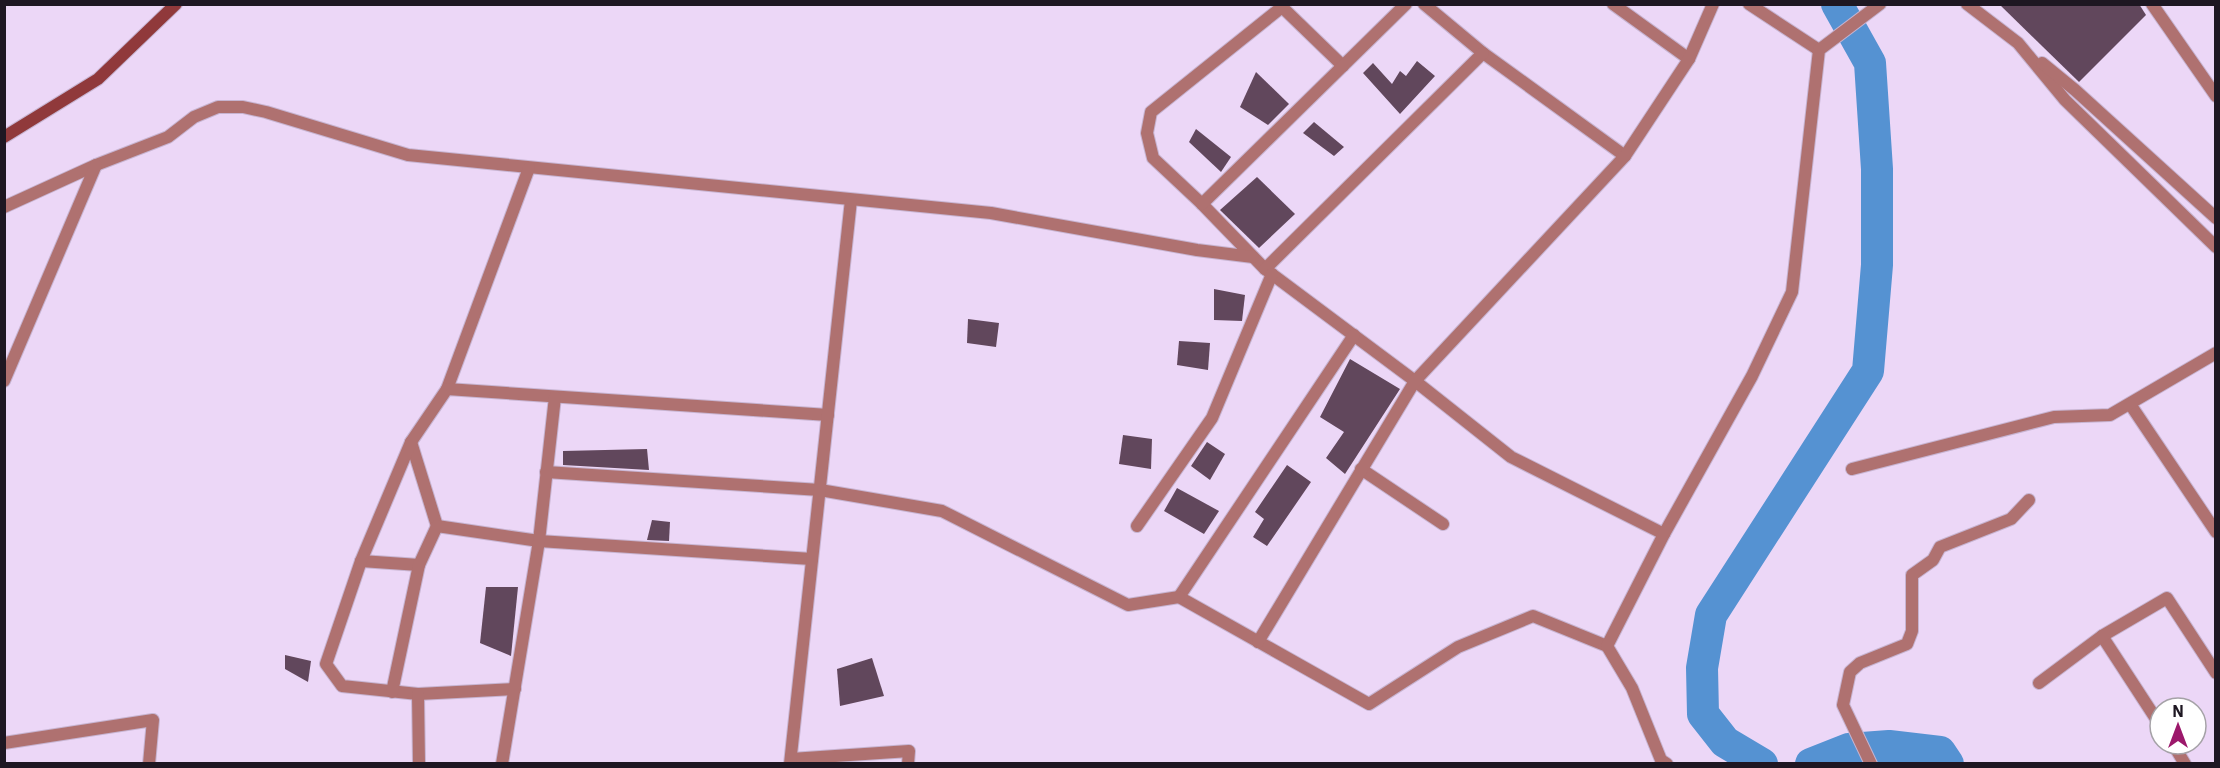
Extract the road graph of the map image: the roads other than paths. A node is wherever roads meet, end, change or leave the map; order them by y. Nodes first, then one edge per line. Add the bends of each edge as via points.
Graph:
1 (176, 4) edge
2 (1406, 4) edge
3 (1425, 4) edge
4 (1613, 4) edge
5 (1713, 4) edge
6 (1749, 4) edge
7 (1967, 4) edge
8 (2152, 4) edge
9 (1877, 7) edge
10 (2018, 43) junction
11 (1819, 50) junction
12 (1483, 53) junction
13 (1689, 59) junction
14 (1343, 66) junction
15 (2075, 90) junction
16 (2216, 96) edge
17 (2065, 100) junction
18 (4, 137) edge
19 (2139, 148) junction
20 (1625, 156) junction
21 (2127, 160) junction
22 (96, 165) junction
23 (529, 168) junction
24 (851, 200) junction
25 (1202, 204) junction
26 (4, 207) edge
27 (2216, 218) edge
28 (2216, 247) edge
29 (1253, 257) junction
30 (1269, 272) junction
31 (1354, 335) junction
32 (2216, 353) edge
33 (4, 381) edge
34 (1415, 381) junction
35 (447, 389) junction
36 (555, 398) junction
37 (2130, 404) junction
38 (828, 415) junction
39 (411, 442) junction
40 (1852, 469) dead end
41 (1361, 470) junction
42 (546, 472) junction
43 (820, 490) junction
44 (2029, 500) dead end
45 (1443, 524) dead end
46 (437, 526) junction
47 (1137, 526) dead end
48 (2216, 532) edge
49 (1664, 534) junction
50 (539, 541) junction
51 (812, 559) junction
52 (361, 561) junction
53 (419, 565) junction
54 (1179, 597) junction
55 (2102, 636) junction
56 (1258, 642) junction
57 (1607, 646) junction
58 (2216, 673) edge
59 (2039, 683) dead end
60 (515, 689) junction
61 (392, 692) junction
62 (418, 694) junction
63 (2148, 707) edge
64 (4, 743) edge
65 (791, 761) edge
66 (149, 764) edge
67 (419, 764) edge
68 (502, 764) edge
69 (908, 764) edge
70 (1667, 764) edge
71 (1871, 764) edge

1 - 18 main road via 98,79
2 - 14 street
3 - 12 street
4 - 13 street
5 - 13 street
6 - 11 street
7 - 10 street
8 - 16 street
9 - 11 street
10 - 15 street
10 - 17 street
11 - 49 street via 1792,292 1752,376
12 - 20 street
12 - 30 street
13 - 20 street
14 - 25 street
14 - 25 street via 1282,7 1151,112 1147,133 1154,158
15 - 17 street
15 - 19 street
17 - 21 street
19 - 21 street
19 - 27 street
20 - 34 street
21 - 28 street
22 - 23 street via 168,137 194,117 218,107 243,107 408,155
22 - 26 street
22 - 33 street
23 - 24 street
23 - 35 street
24 - 29 street via 991,213
24 - 38 street
25 - 29 street
29 - 30 street
30 - 31 street
30 - 47 street via 1212,418
31 - 34 street
31 - 54 street
32 - 37 street
34 - 41 street
34 - 49 street via 1511,457
35 - 36 street
35 - 39 street
36 - 38 street
36 - 42 street
37 - 40 street via 2110,416 2054,417
37 - 48 street
38 - 43 street
39 - 46 street
39 - 52 street
41 - 45 street
41 - 56 street
42 - 43 street
42 - 50 street
43 - 51 street
43 - 54 street via 942,511 1128,605
44 - 71 street via 2012,519 1941,547 1933,560 1912,575 1912,631 1907,644 1860,663 1850,672 1843,705
46 - 50 street
46 - 53 street
49 - 57 street
50 - 51 street
50 - 60 street
51 - 65 street
52 - 53 street
52 - 61 street via 326,664 342,686
53 - 61 street
54 - 56 street
55 - 58 street via 2167,598
55 - 59 street
55 - 63 street
56 - 57 street via 1369,704 1458,647 1533,616
57 - 70 street via 1632,688 1661,760
60 - 62 street
60 - 68 street
61 - 62 street
62 - 67 street
64 - 66 street via 153,720
65 - 69 street via 909,751

